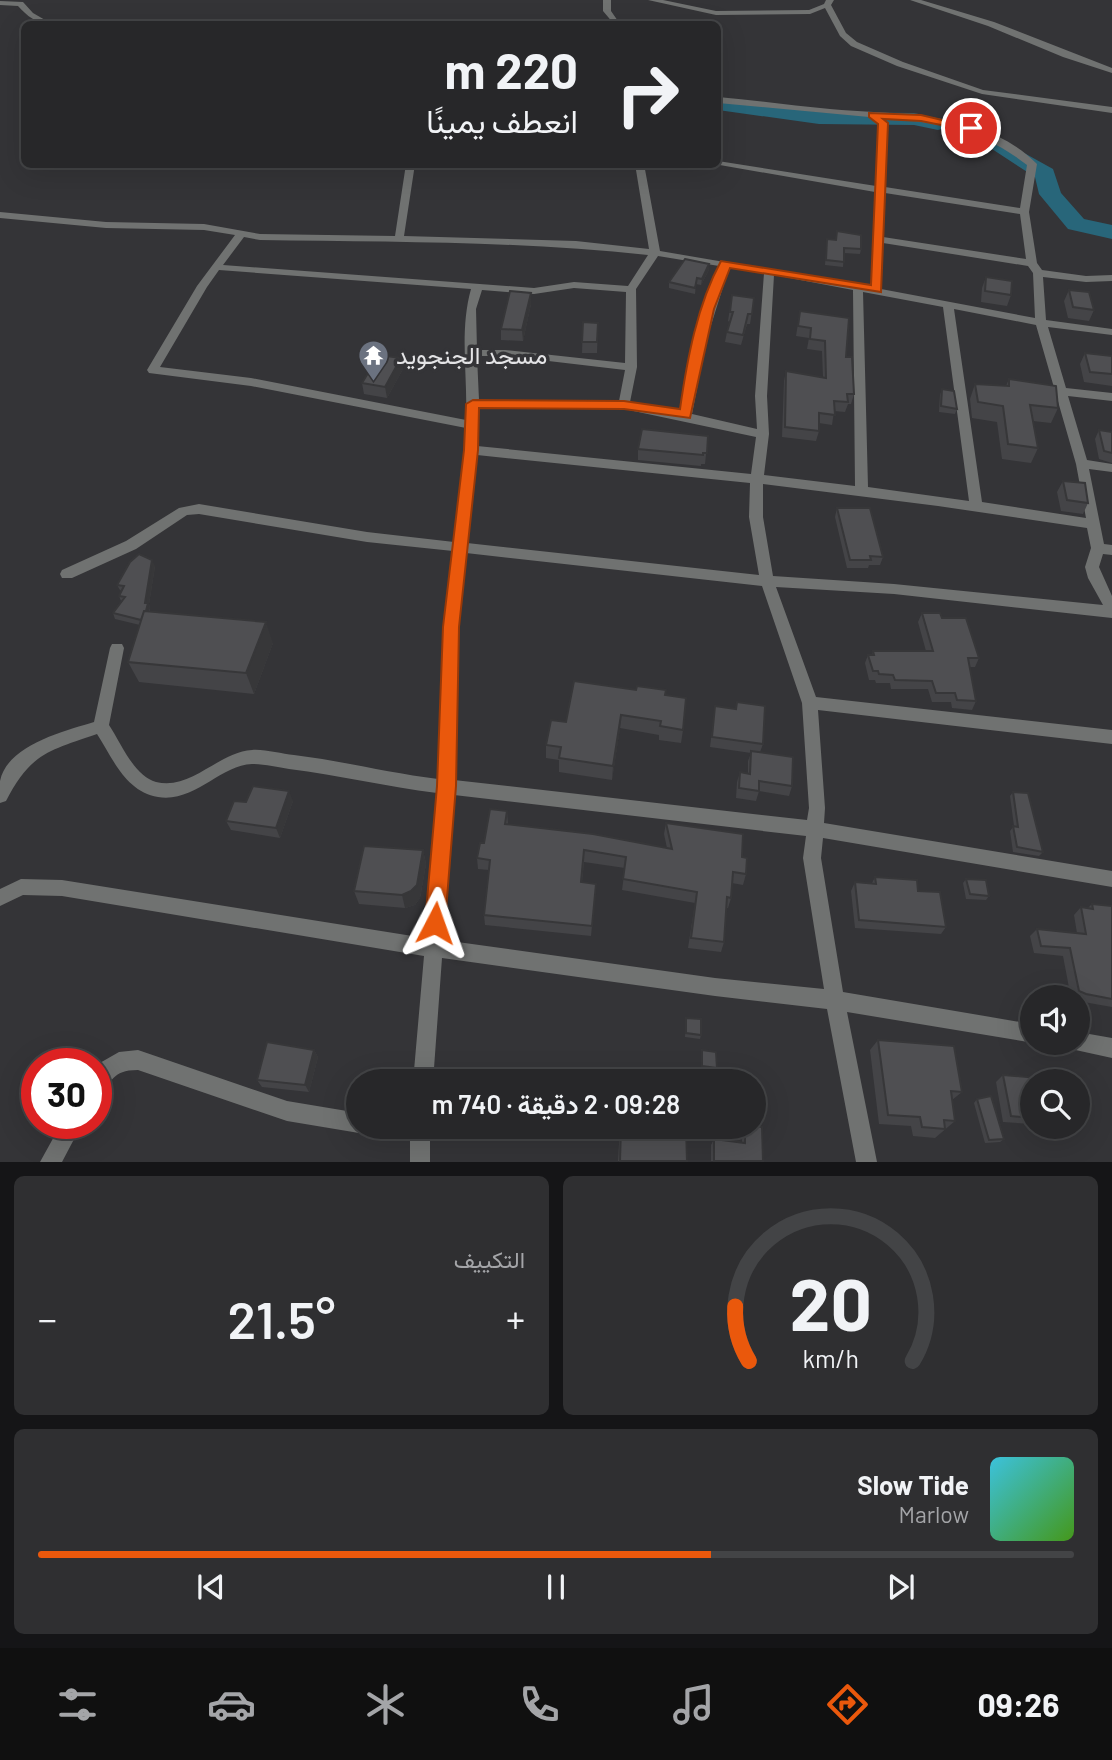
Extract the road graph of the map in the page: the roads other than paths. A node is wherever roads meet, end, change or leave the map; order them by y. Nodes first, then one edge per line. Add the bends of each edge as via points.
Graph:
1 (607, 0) edge
2 (652, 0) edge
3 (914, 0) edge
4 (829, 3) edge
5 (0, 4) edge
6 (42, 21) edge
7 (615, 21) edge
8 (1112, 71) edge
9 (721, 100) edge
10 (1112, 110) edge
11 (872, 115) junction
12 (721, 164) edge
13 (410, 168) edge
14 (640, 168) edge
15 (880, 190) junction
16 (1024, 212) junction
17 (0, 215) edge
18 (240, 235) junction
19 (399, 239) junction
20 (878, 239) junction
21 (655, 253) junction
22 (725, 264) junction
23 (215, 267) junction
24 (1035, 268) junction
25 (769, 271) junction
26 (1112, 278) edge
27 (858, 287) junction
28 (477, 288) junction
29 (631, 289) junction
30 (876, 289) junction
31 (948, 304) junction
32 (1041, 322) junction
33 (1112, 332) edge
34 (471, 353) junction
35 (631, 367) junction
36 (1060, 391) junction
37 (1112, 397) edge
38 (473, 404) junction
39 (624, 405) junction
40 (686, 415) junction
41 (472, 425) junction
42 (763, 434) junction
43 (471, 450) junction
44 (1082, 464) junction
45 (1112, 468) edge
46 (758, 479) junction
47 (862, 491) junction
48 (976, 505) junction
49 (1093, 524) junction
50 (460, 547) junction
51 (1105, 549) edge
52 (67, 574) dead end
53 (767, 581) junction
54 (1112, 610) edge
55 (117, 648) dead end
56 (810, 703) junction
57 (101, 726) junction
58 (1112, 737) edge
59 (446, 786) junction
60 (0, 796) edge
61 (816, 829) junction
62 (1112, 879) edge
63 (0, 898) edge
64 (433, 948) junction
65 (835, 1000) junction
66 (1020, 1032) edge
67 (1090, 1044) edge
68 (1112, 1048) edge
69 (112, 1064) edge
70 (424, 1069) edge
71 (346, 1121) edge
72 (63, 1139) edge
73 (419, 1139) edge
74 (50, 1161) edge
75 (420, 1161) edge
76 (867, 1161) edge

1 - 7 street via 607,11
2 - 4 street via 716,13 810,12
3 - 8 street
4 - 10 street via 843,34 854,44 900,64 982,92
5 - 6 street via 20,4
9 - 11 street
11 - 15 street via 883,123
11 - 16 street via 945,121 988,134 1012,148 1032,164
12 - 15 street
13 - 19 street
14 - 21 street
15 - 16 street
15 - 20 street
16 - 24 street
17 - 18 street via 106,226 204,227
18 - 19 street
18 - 23 street
19 - 21 street via 576,244
20 - 24 street
20 - 30 street
21 - 22 street
21 - 29 street
22 - 25 street
22 - 40 street via 691,374
23 - 28 street
23 - 41 street via 153,370 251,382
24 - 26 street via 1086,279
24 - 32 street
25 - 27 street
25 - 42 street
27 - 30 street
27 - 47 street
28 - 29 street via 534,291 574,285
28 - 34 street via 471,309
29 - 35 street
30 - 31 street
31 - 32 street
31 - 48 street
32 - 33 street
32 - 36 street
34 - 35 street
34 - 38 street
35 - 39 street
36 - 37 street
36 - 44 street
38 - 39 street
38 - 41 street
39 - 40 street
40 - 42 street
41 - 43 street
42 - 46 street
43 - 46 street
43 - 50 street
44 - 45 street
44 - 49 street
46 - 47 street
46 - 53 street via 756,517
47 - 48 street
48 - 49 street
49 - 51 street
50 - 52 street via 190,509 131,545
50 - 53 street
50 - 59 street via 451,627
51 - 54 street via 1093,567
53 - 54 street
53 - 56 street
55 - 57 street
56 - 58 street
56 - 61 street
57 - 59 street via 133,776 159,790 181,788 229,762 252,757
57 - 60 street via 26,756
59 - 61 street
59 - 64 street
61 - 62 street
61 - 65 street via 812,858
63 - 64 street via 21,887 62,888
64 - 65 street
64 - 70 street
65 - 66 street
65 - 76 street
67 - 68 street
69 - 71 street via 138,1060 287,1111
72 - 74 street
73 - 75 street

